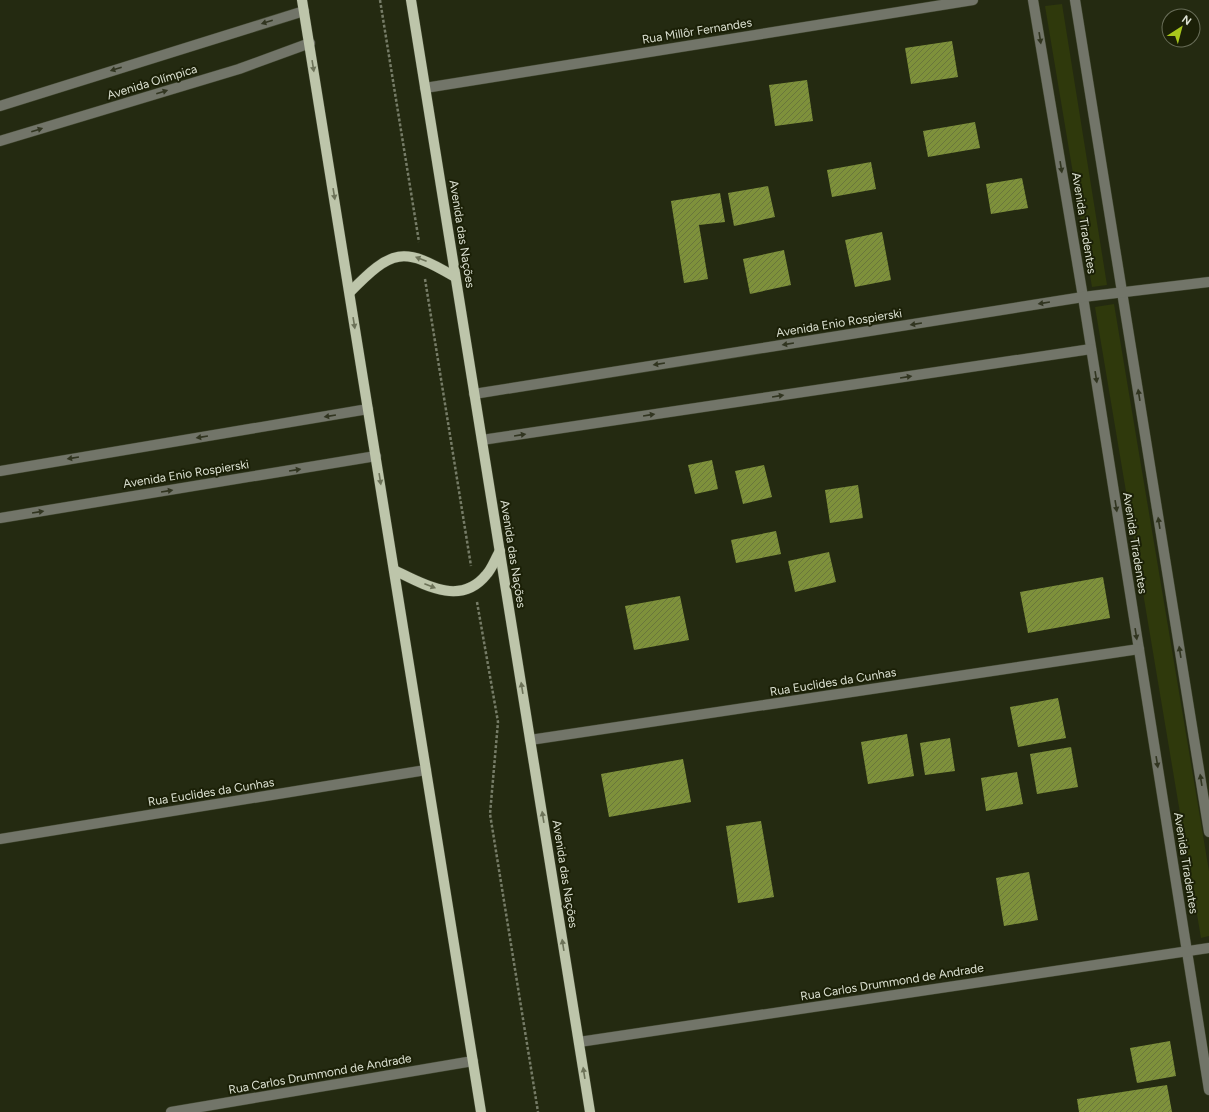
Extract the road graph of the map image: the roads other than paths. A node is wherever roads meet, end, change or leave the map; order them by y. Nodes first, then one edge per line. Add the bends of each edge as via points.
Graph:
1 (302, 0) edge
2 (411, 0) edge
3 (973, 0) edge
4 (1033, 0) edge
5 (1075, 0) edge
6 (304, 11) junction
7 (310, 43) junction
8 (425, 88) junction
9 (0, 106) edge
10 (0, 141) edge
11 (455, 277) junction
12 (1209, 282) edge
13 (350, 292) junction
14 (1122, 293) junction
15 (1083, 297) junction
16 (1091, 349) junction
17 (474, 394) junction
18 (368, 409) junction
19 (482, 440) junction
20 (376, 456) junction
21 (0, 471) edge
22 (0, 518) edge
23 (500, 551) junction
24 (394, 570) junction
25 (1139, 649) junction
26 (530, 740) junction
27 (426, 770) junction
28 (1209, 832) edge
29 (0, 839) edge
30 (1209, 948) edge
31 (1187, 951) junction
32 (579, 1042) junction
33 (473, 1061) junction
34 (1209, 1090) edge
35 (171, 1112) edge
36 (481, 1112) edge
37 (590, 1112) edge

1 - 6 main road
2 - 8 main road, Avenida das Nações
3 - 8 street, Rua Millôr Fernandes
4 -> 15 street, Avenida Tiradentes
5 - 14 street
6 - 7 main road
6 -> 9 street, Avenida Olímpica
10 -> 7 street, Avenida Olímpica via 239,69
7 -> 13 main road
8 - 11 main road, Avenida das Nações
11 -> 13 main road via 414,256 396,257 383,262 367,274
11 - 17 main road, Avenida das Nações
12 - 14 street, Avenida Enio Rospierski
13 -> 18 main road
14 - 15 street, Avenida Enio Rospierski
28 -> 14 street
15 - 16 street, Avenida Tiradentes
15 -> 17 street, Avenida Enio Rospierski
19 -> 16 street
16 -> 25 street, Avenida Tiradentes
17 - 19 main road, Avenida das Nações
18 - 20 main road
18 -> 21 street
19 - 23 main road, Avenida das Nações
22 -> 20 street, Avenida Enio Rospierski
20 -> 24 main road
24 -> 23 main road via 440,590 468,590 487,575
26 -> 23 main road, Avenida das Nações
24 - 27 main road
25 - 26 street, Rua Euclides da Cunhas
25 -> 31 street, Avenida Tiradentes
32 -> 26 main road, Avenida das Nações
27 - 29 street, Rua Euclides da Cunhas
27 - 33 main road
30 - 31 street, Rua Carlos Drummond de Andrade
31 - 32 street, Rua Carlos Drummond de Andrade
31 - 34 street, Avenida Tiradentes
37 -> 32 main road, Avenida das Nações
33 - 35 street, Rua Carlos Drummond de Andrade
33 - 36 main road

